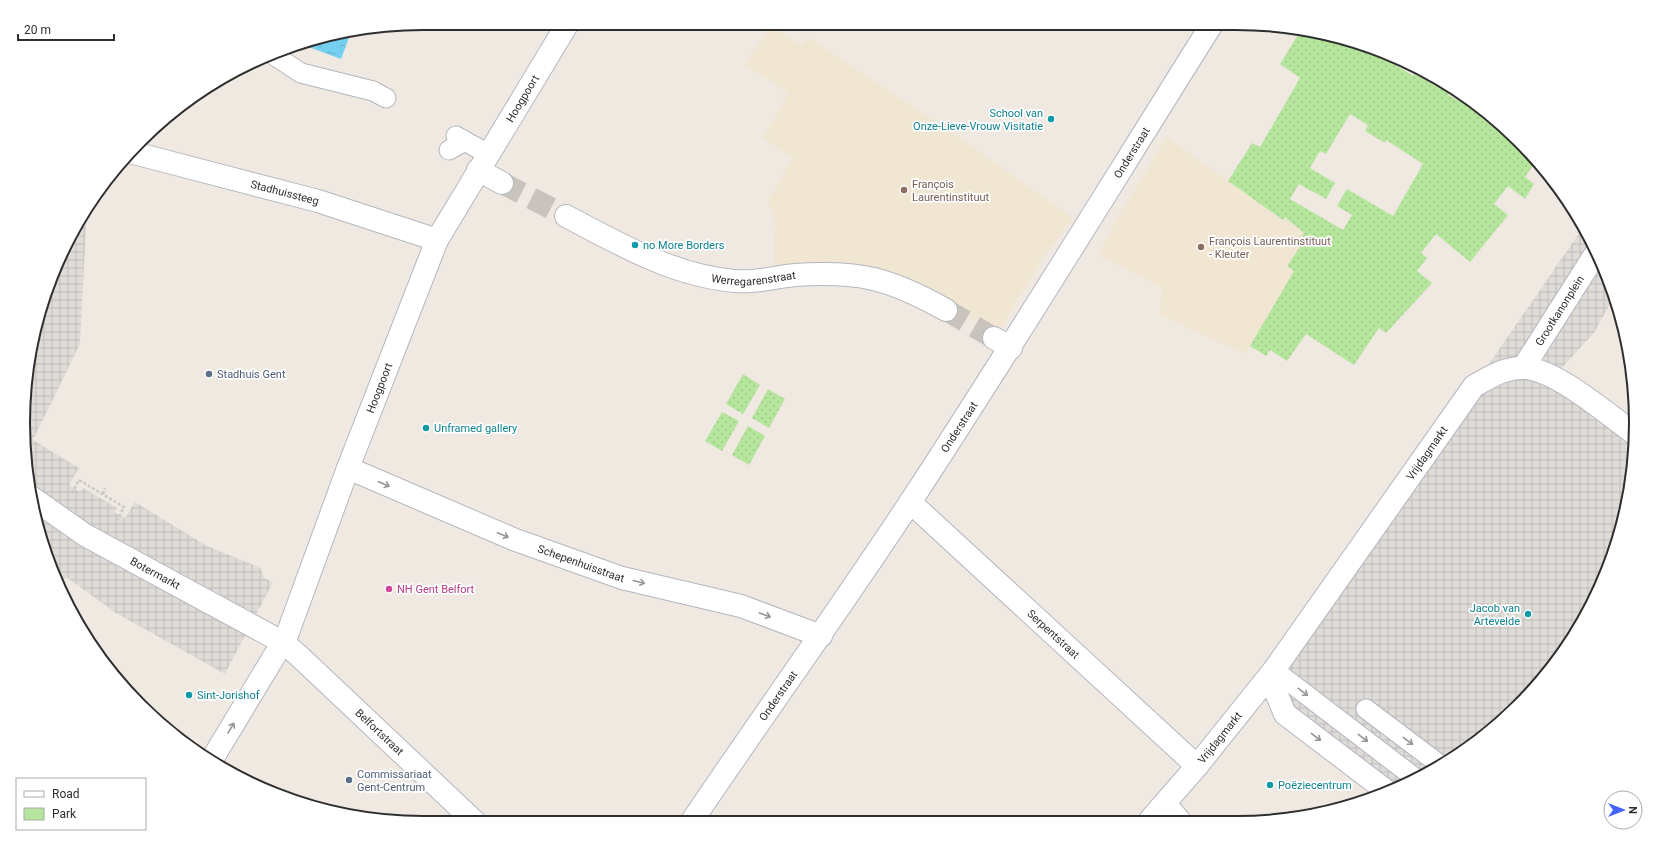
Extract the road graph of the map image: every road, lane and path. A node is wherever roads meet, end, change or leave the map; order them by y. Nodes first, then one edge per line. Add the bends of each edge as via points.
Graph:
1 (564, 30) edge
2 (1208, 30) edge
3 (278, 58) edge
4 (386, 98) dead end
5 (457, 142) dead end
6 (137, 154) edge
7 (483, 162) junction
8 (502, 183) tunnel mouth
9 (566, 216) tunnel mouth
10 (437, 240) junction
11 (1592, 259) edge
12 (946, 310) tunnel mouth
13 (1523, 368) junction
14 (1629, 430) edge
15 (348, 468) junction
16 (105, 488) dead end
17 (74, 489) dead end
18 (102, 494) junction
19 (38, 501) edge
20 (910, 502) junction
21 (120, 516) dead end
22 (821, 636) junction
23 (284, 643) junction
24 (1274, 670) junction
25 (1366, 709) dead end
26 (214, 756) edge
27 (1435, 761) edge
28 (1197, 766) junction
29 (1411, 775) edge
30 (1382, 788) edge
31 (1165, 804) junction
32 (469, 816) edge
33 (695, 816) edge
34 (1154, 816) edge
35 (1176, 816) edge

1 - 7 street, Hoogpoort
2 - 20 street, Onderstraat via 1003,343
3 - 4 lane via 301,73 373,91
5 - 7 lane
6 - 10 street, Stadhuissteeg via 318,201
7 - 8 street
7 - 10 street, Hoogpoort
9 - 12 street, Werregarenstraat via 643,254 696,275 736,281 823,273 852,274 895,284
10 - 15 street, Hoogpoort
11 - 13 street, Grootkanonplein
13 - 14 street, Vrijdagmarkt via 1553,376
13 - 24 street, Vrijdagmarkt via 1497,372 1474,386
15 -> 22 street, Schepenhuisstraat via 513,539 622,578 741,606
15 - 23 street, Hoogpoort
16 - 18 path
17 - 18 path via 78,480
18 - 21 path via 124,507
19 - 23 street, Botermarkt via 86,535
20 - 22 street, Onderstraat
20 - 28 street, Serpentstraat
22 - 33 street, Onderstraat
26 -> 23 street, Hoogpoort
23 - 32 street, Belfortstraat
24 - 28 street, Vrijdagmarkt
24 -> 29 lane
24 -> 30 street via 1274,688 1285,714
25 -> 27 lane
28 - 31 street, Vrijdagmarkt
31 - 34 street, Vrijdagmarkt
31 - 35 street

